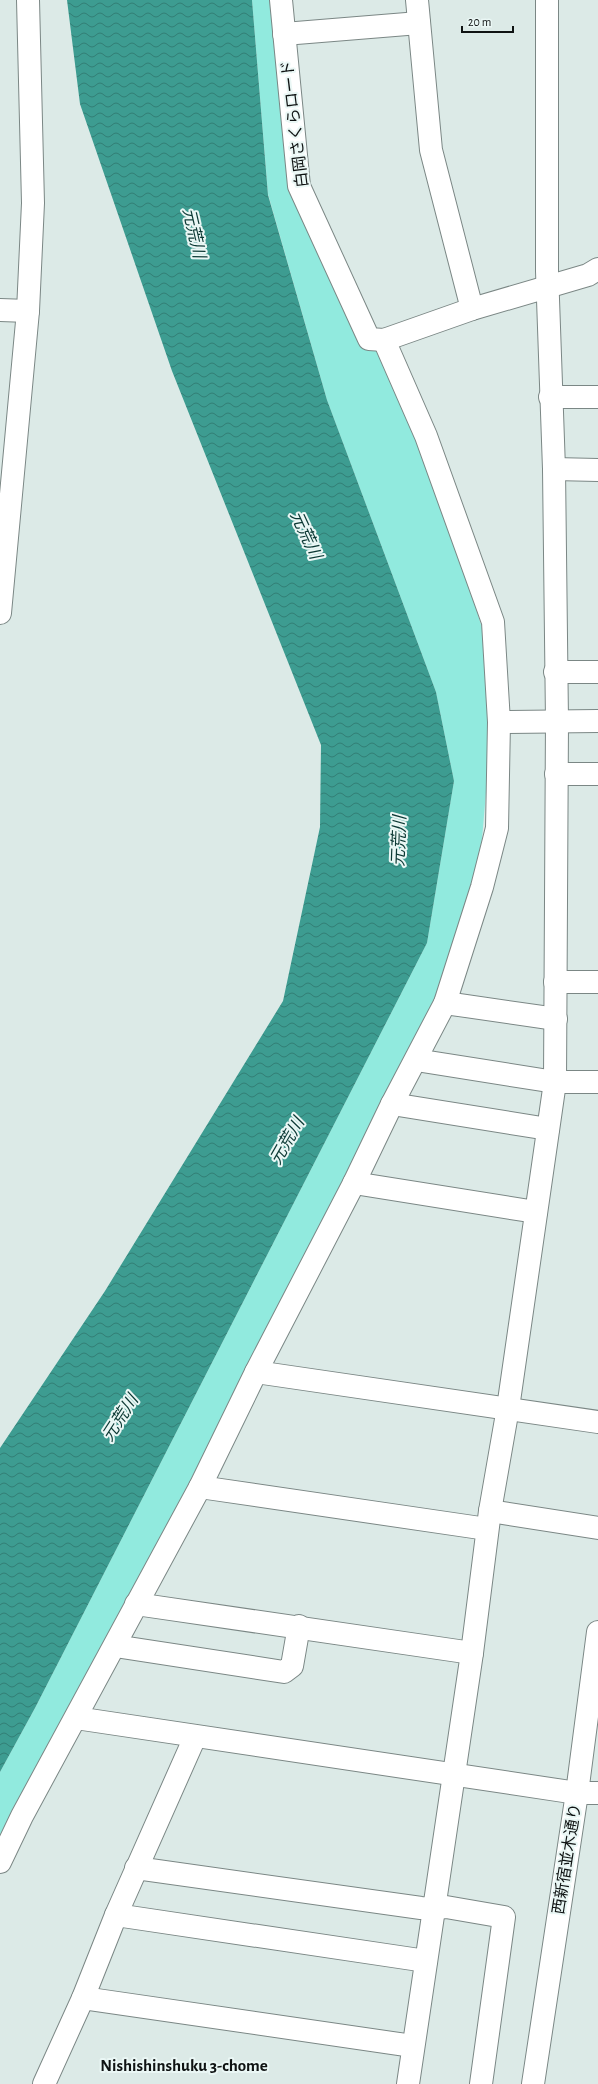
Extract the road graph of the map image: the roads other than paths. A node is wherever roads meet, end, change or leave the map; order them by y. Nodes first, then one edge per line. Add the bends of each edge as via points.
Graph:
1 (28, 0) edge
2 (281, 0) edge
3 (418, 0) edge
4 (547, 0) edge
5 (419, 23) junction
6 (284, 34) junction
7 (598, 269) edge
8 (547, 287) junction
9 (0, 310) edge
10 (472, 310) junction
11 (28, 311) junction
12 (384, 340) junction
13 (550, 397) junction
14 (598, 397) edge
15 (554, 469) junction
16 (598, 470) edge
17 (0, 613) edge
18 (555, 672) junction
19 (598, 672) edge
20 (557, 721) junction
21 (598, 721) edge
22 (499, 722) junction
23 (556, 774) junction
24 (598, 774) edge
25 (555, 982) junction
26 (598, 982) edge
27 (446, 1003) junction
28 (556, 1019) junction
29 (416, 1060) junction
30 (555, 1082) junction
31 (598, 1082) edge
32 (392, 1104) junction
33 (548, 1129) junction
34 (354, 1183) junction
35 (536, 1212) junction
36 (256, 1372) junction
37 (508, 1408) junction
38 (598, 1422) edge
39 (200, 1487) junction
40 (488, 1520) junction
41 (598, 1528) edge
42 (136, 1604) junction
43 (299, 1626) junction
44 (598, 1639) edge
45 (115, 1646) junction
46 (472, 1653) junction
47 (76, 1718) junction
48 (195, 1737) junction
49 (453, 1775) junction
50 (588, 1793) edge
51 (0, 1862) edge
52 (136, 1868) junction
53 (434, 1909) junction
54 (116, 1915) junction
55 (426, 1961) junction
56 (82, 1998) junction
57 (413, 2046) junction
58 (44, 2084) edge
59 (408, 2084) edge
60 (481, 2084) edge
61 (533, 2084) edge

1 - 11 street via 33,203
2 - 6 street, 白岡さくらロード
3 - 5 street
4 - 8 street
5 - 6 street
5 - 10 street via 430,150
6 - 12 street, 白岡さくらロード via 299,186 369,339
7 - 8 street via 588,275
8 - 10 street
8 - 13 street
9 - 11 street
10 - 12 street
11 - 17 street
12 - 22 street via 426,436 493,622
13 - 14 street
13 - 15 street
15 - 16 street
15 - 18 street
18 - 19 street
18 - 20 street
20 - 21 street
20 - 22 street
20 - 23 street
22 - 27 street via 497,828 482,887
23 - 24 street
23 - 25 street
25 - 26 street
25 - 28 street
27 - 28 street
27 - 29 street
28 - 30 street
29 - 30 street
29 - 32 street
30 - 31 street
30 - 33 street
32 - 33 street
32 - 34 street
33 - 35 street
34 - 35 street
34 - 36 street
35 - 37 street
36 - 37 street
36 - 39 street
37 - 38 street
37 - 40 street
39 - 40 street
39 - 42 street
40 - 41 street
40 - 46 street
42 - 43 street
42 - 45 street
43 - 45 street via 292,1666 284,1672
43 - 46 street
44 - 50 street, 西新宿並木通り
45 - 47 street
46 - 49 street
47 - 48 street
47 - 51 street via 22,1816
48 - 49 street
48 - 52 street
49 - 50 street
49 - 53 street
50 - 61 street, 西新宿並木通り
52 - 53 street
52 - 54 street
53 - 55 street
53 - 60 street via 446,1907 504,1916
54 - 55 street
54 - 56 street
55 - 57 street
56 - 57 street
56 - 58 street
57 - 59 street

